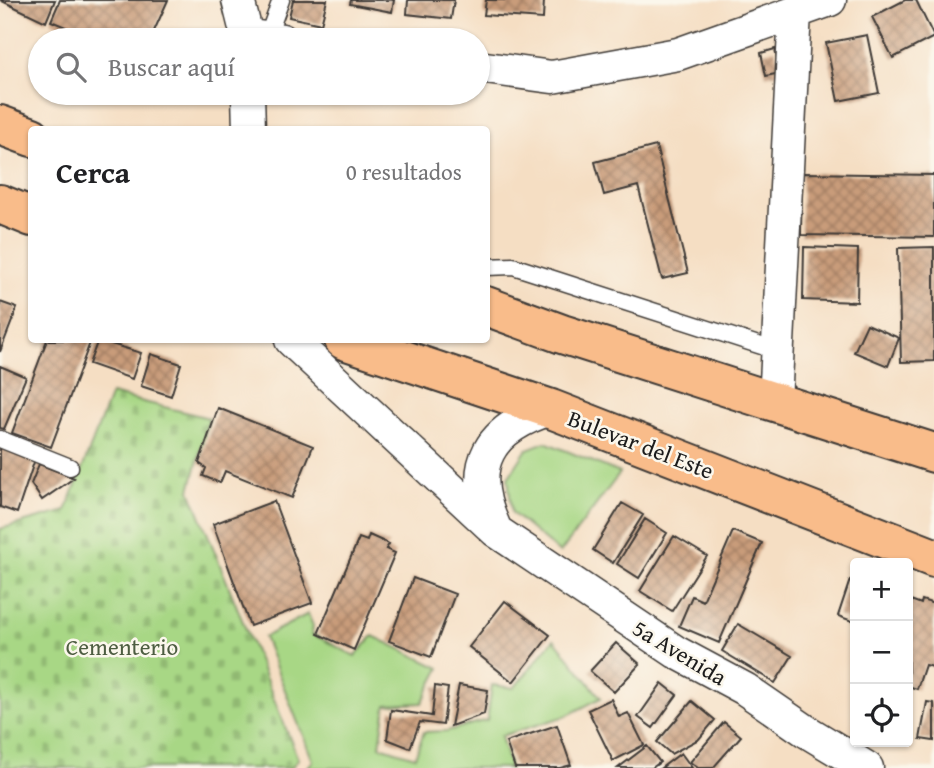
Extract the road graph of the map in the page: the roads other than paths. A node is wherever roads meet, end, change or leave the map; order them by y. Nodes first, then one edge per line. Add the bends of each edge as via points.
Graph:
1 (237, 0) edge
2 (281, 0) edge
3 (830, 0) edge
4 (795, 12) junction
5 (254, 28) edge
6 (267, 28) edge
7 (490, 69) edge
8 (248, 105) edge
9 (0, 125) edge
10 (249, 126) edge
11 (28, 136) edge
12 (0, 204) edge
13 (28, 215) edge
14 (490, 267) edge
15 (490, 307) edge
16 (294, 343) edge
17 (353, 343) edge
18 (777, 351) junction
19 (775, 402) junction
20 (551, 409) junction
21 (0, 439) edge
22 (934, 453) edge
23 (70, 467) dead end
24 (496, 531) junction
25 (934, 558) edge
26 (867, 768) edge

1 - 5 street
2 - 6 lane
3 - 4 street
4 - 7 street via 678,54 552,77
4 - 18 street
8 - 10 street
9 - 11 highway
12 - 13 highway
14 - 18 lane via 513,266
15 - 19 highway
16 - 24 street, 5a Avenida
17 - 20 highway, Bulevar del Este
18 - 19 street
19 - 22 highway
20 - 24 street via 512,425 487,453 482,492
20 - 25 highway, Bulevar del Este
21 - 23 lane
24 - 26 street, 5a Avenida via 676,652 745,689

